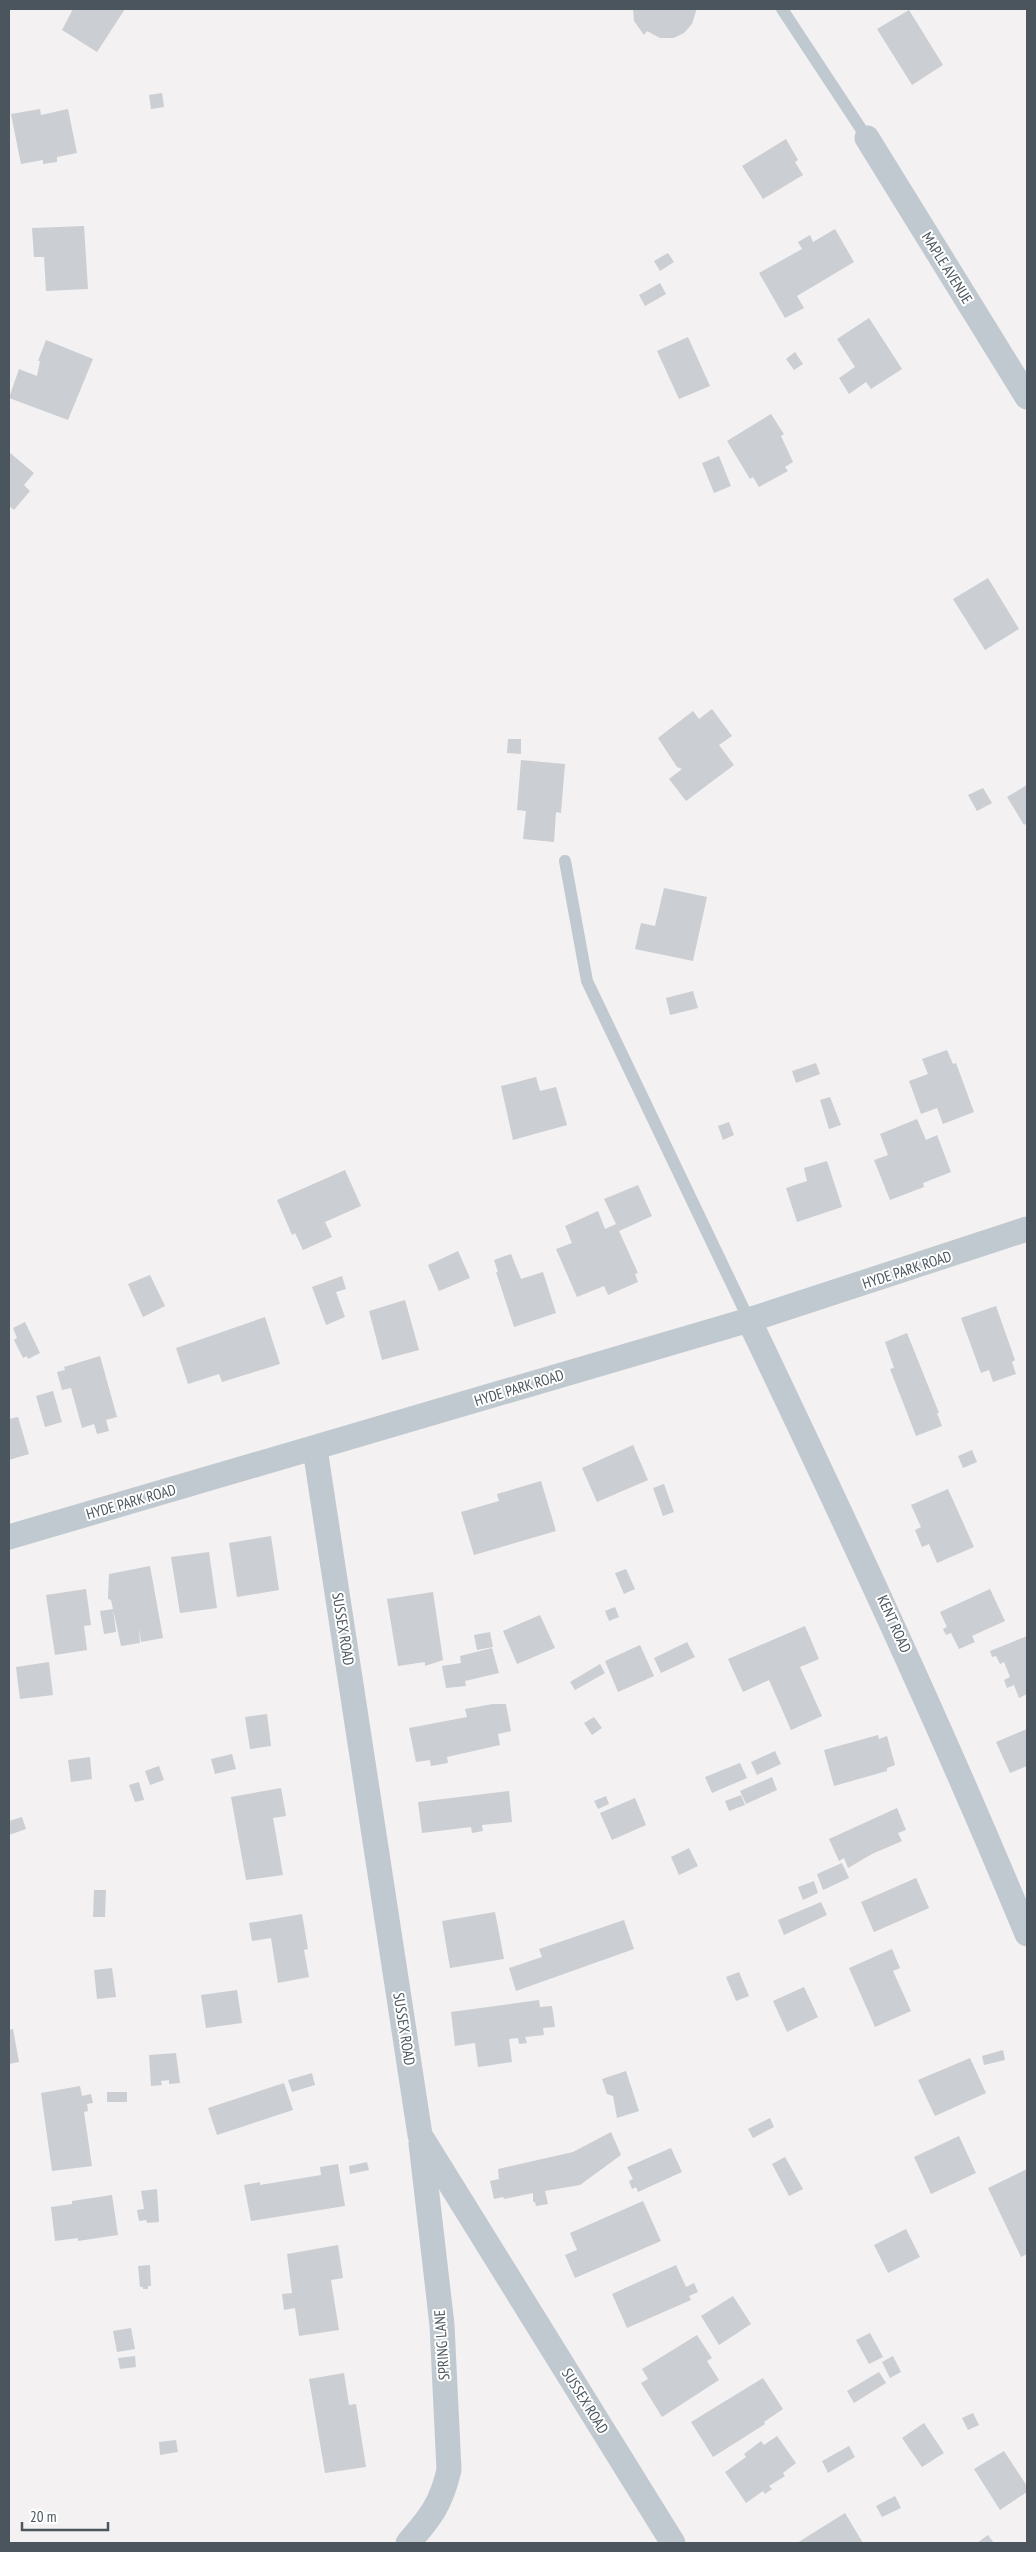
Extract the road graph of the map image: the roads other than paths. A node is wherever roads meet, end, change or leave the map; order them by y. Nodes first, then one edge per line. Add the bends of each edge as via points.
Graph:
1 (782, 9) edge
2 (867, 138) joint
3 (1027, 397) edge
4 (565, 861) dead end
5 (1027, 1229) edge
6 (750, 1320) junction
7 (315, 1449) junction
8 (9, 1538) edge
9 (1027, 1934) edge
10 (420, 2135) junction
11 (408, 2543) edge
12 (673, 2543) edge

1 - 2 lane
2 - 3 street, MAPLE AVENUE
4 - 6 lane via 587,981
5 - 6 street, HYDE PARK ROAD
6 - 7 street, HYDE PARK ROAD
6 - 9 street, KENT ROAD via 876,1584 971,1797
7 - 8 street, HYDE PARK ROAD
7 - 10 street, SUSSEX ROAD
10 - 11 street, SPRING LANE via 442,2325 448,2470 444,2491 432,2516
10 - 12 street, SUSSEX ROAD

